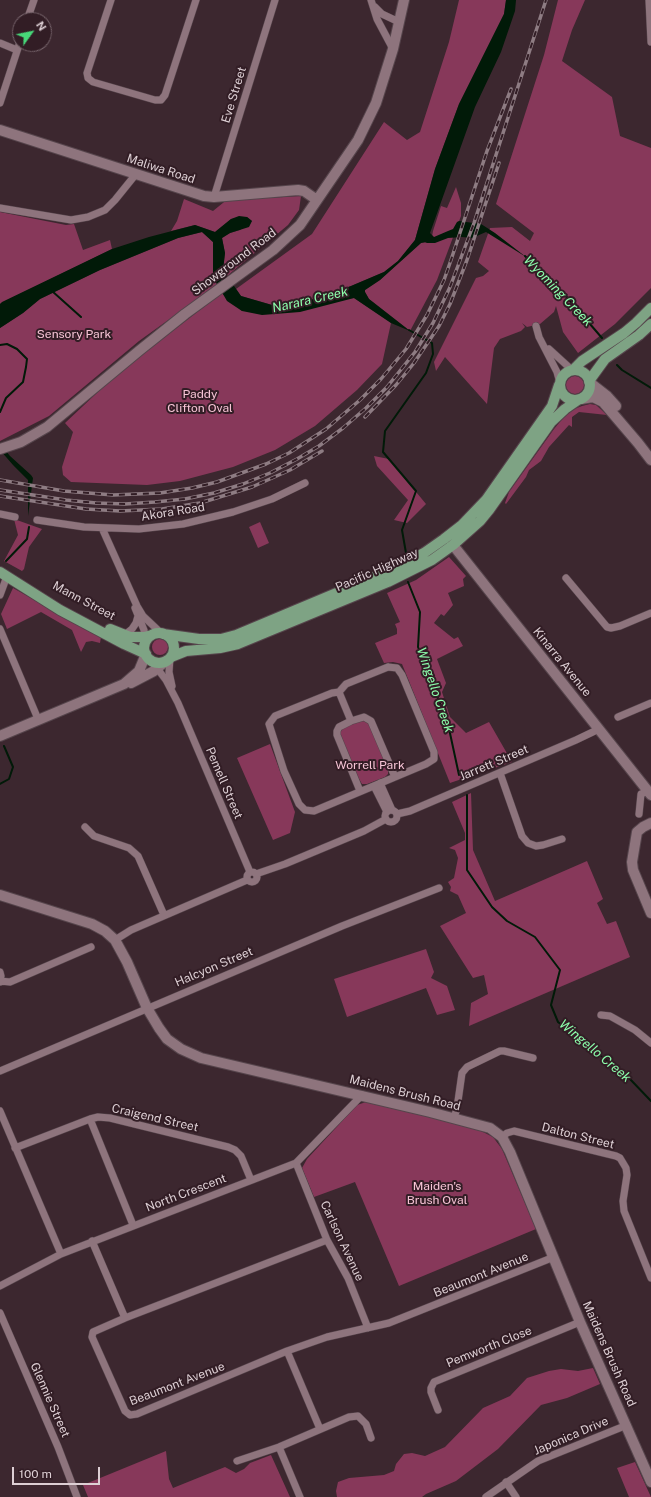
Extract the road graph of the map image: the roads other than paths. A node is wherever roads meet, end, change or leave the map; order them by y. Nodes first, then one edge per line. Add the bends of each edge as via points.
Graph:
1 (34, 0) edge
2 (111, 0) edge
3 (196, 0) edge
4 (275, 0) edge
5 (404, 0) edge
6 (649, 0) edge
7 (373, 4) edge
8 (30, 12) edge
9 (399, 22) junction
10 (650, 26) edge
11 (651, 42) edge
12 (0, 43) edge
13 (12, 48) edge
14 (393, 49) junction
15 (16, 52) edge
16 (0, 103) edge
17 (0, 130) edge
18 (136, 174) junction
19 (214, 197) junction
20 (317, 200) junction
21 (0, 208) edge
22 (651, 308) edge
23 (651, 314) edge
24 (636, 323) junction
25 (651, 324) edge
26 (536, 326) dead end
27 (543, 344) junction
28 (572, 370) junction
29 (589, 381) junction
30 (559, 384) junction
31 (579, 399) junction
32 (619, 411) junction
33 (630, 434) junction
34 (4, 448) edge
35 (651, 451) edge
36 (651, 460) edge
37 (305, 483) dead end
38 (0, 514) edge
39 (15, 517) dead end
40 (37, 520) dead end
41 (102, 528) junction
42 (452, 545) junction
43 (396, 568) junction
44 (4, 574) edge
45 (566, 578) dead end
46 (131, 594) junction
47 (0, 595) edge
48 (651, 612) edge
49 (138, 616) junction
50 (0, 629) edge
51 (120, 634) junction
52 (151, 644) junction
53 (169, 658) junction
54 (158, 669) junction
55 (124, 684) junction
56 (338, 692) junction
57 (178, 703) junction
58 (651, 703) edge
59 (618, 718) dead end
60 (38, 719) junction
61 (351, 721) junction
62 (600, 728) junction
63 (0, 736) edge
64 (500, 773) junction
65 (395, 777) junction
66 (377, 784) junction
67 (360, 791) junction
68 (649, 793) edge
69 (391, 814) junction
70 (639, 814) dead end
71 (651, 823) edge
72 (84, 827) dead end
73 (562, 839) dead end
74 (253, 873) junction
75 (439, 888) dead end
76 (0, 895) edge
77 (649, 902) edge
78 (651, 914) edge
79 (164, 915) junction
80 (115, 940) junction
81 (91, 947) dead end
82 (0, 972) edge
83 (0, 982) edge
84 (147, 1008) junction
85 (601, 1015) dead end
86 (651, 1043) edge
87 (533, 1058) dead end
88 (0, 1071) edge
89 (362, 1095) junction
90 (0, 1111) edge
91 (454, 1118) junction
92 (90, 1119) junction
93 (502, 1137) junction
94 (16, 1148) junction
95 (296, 1163) junction
96 (251, 1180) junction
97 (133, 1225) junction
98 (327, 1240) junction
99 (92, 1242) junction
100 (61, 1254) junction
101 (554, 1257) junction
102 (651, 1278) edge
103 (0, 1286) edge
104 (0, 1314) edge
105 (124, 1318) junction
106 (580, 1322) junction
107 (368, 1328) junction
108 (287, 1351) junction
109 (438, 1410) dead end
110 (627, 1425) junction
111 (320, 1429) junction
112 (371, 1438) dead end
113 (279, 1447) junction
114 (237, 1461) dead end
115 (506, 1482) junction
116 (651, 1482) edge
117 (77, 1497) edge
118 (300, 1497) edge
119 (486, 1497) edge
120 (516, 1497) edge

1 - 8 street
2 - 3 street via 87,73 88,78 93,82 155,100 161,100 165,95
4 - 19 street, Eve Street
5 - 9 street, Showground Road
6 - 10 street
7 - 9 street via 382,14
7 - 14 street via 377,19
9 - 14 street, Showground Road
10 - 11 street
12 - 13 street
14 - 20 street, Showground Road via 376,103 358,140
15 - 16 street
17 - 18 street, Maliwa Road
18 - 19 street, Maliwa Road
18 - 21 street via 105,210 88,217 71,220
19 - 20 street, Maliwa Road via 298,190
20 - 34 street, Showground Road via 300,224 274,250 140,350 46,427 33,436
22 - 24 main road
23 - 24 main road
24 - 28 main road
25 - 29 main road via 605,359
26 - 27 street
27 - 28 street
27 - 30 street via 558,372
28 - 29 main road via 584,373
28 - 30 main road via 564,374
29 - 31 main road via 588,392
29 - 32 street via 607,396
30 - 31 main road via 564,396 571,400
30 - 43 main road, Pacific Highway via 552,406 486,500 444,539
31 - 33 street via 593,398 601,401
31 - 42 main road, Pacific Highway via 551,422 490,510
32 - 33 street
32 - 35 street
33 - 36 street
37 - 41 street, Akora Road via 272,499 183,524 140,529
38 - 39 street
40 - 41 street, Akora Road
41 - 46 street, Pemell Street
42 - 43 main road via 446,544 419,561
42 - 53 main road, Pacific Highway via 432,560 388,582 238,644 186,651
42 - 62 street, Kinarra Avenue
43 - 52 main road, Pacific Highway via 236,635 221,639 192,639
44 - 47 street
44 - 51 main road, Mann Street
44 - 52 main road, Mann Street via 60,610 124,644
45 - 48 street via 607,627 620,626
46 - 49 street, Pemell Street
46 - 52 street, Pemell Street via 144,616
49 - 51 street via 132,629
49 - 52 street, Pemell Street
50 - 60 street
51 - 52 main road, Mann Street
52 - 53 main road via 159,663
52 - 53 main road via 169,637 174,650
52 - 54 street, Pemell Street
52 - 55 street via 139,671
53 - 54 street
53 - 57 street, Pemell Street via 169,676
54 - 55 street via 136,681
54 - 57 street, Pemell Street
55 - 60 street
56 - 61 street
56 - 65 street via 346,684 388,666 397,668 402,675 434,752 434,759
56 - 67 street via 275,716 269,724 270,729 287,777 299,804 305,810 314,811
57 - 74 street, Pemell Street
58 - 59 street
60 - 63 street
61 - 65 street via 364,717 371,721
61 - 67 street via 339,727 337,736
62 - 64 street, Jarrett Street
62 - 68 street, Kinarra Avenue
64 - 69 street, Jarrett Street via 410,811
64 - 73 street via 522,836 528,843 536,846
65 - 66 street
66 - 67 street
66 - 69 street
68 - 70 street via 641,794
69 - 74 street, Jarrett Street via 364,830 306,855
71 - 77 street via 638,832 632,862 632,870
72 - 79 street via 94,836 129,848 138,856
74 - 79 street via 247,875 247,880
75 - 84 street, Halcyon Street
76 - 80 street, Maidens Brush Road via 92,924
77 - 78 street
79 - 80 street
80 - 84 street, Maidens Brush Road
81 - 83 street via 10,982
82 - 83 street
84 - 88 street, Halcyon Street
84 - 89 street, Maidens Brush Road via 167,1039 201,1058
85 - 86 street via 610,1016 635,1030
87 - 91 street via 504,1051 467,1067 462,1073
89 - 91 street, Maidens Brush Road
89 - 95 street, North Crescent
90 - 94 street
91 - 93 street, Maidens Brush Road via 490,1128
92 - 94 street, Craigend Street
92 - 96 street, Craigend Street via 110,1118 228,1147 240,1156
92 - 97 street
93 - 101 street, Maidens Brush Road
93 - 102 street, Dalton Street via 514,1131 620,1158 627,1175 624,1211
94 - 100 street
95 - 96 street, North Crescent
95 - 98 street, Carlson Avenue
96 - 97 street, North Crescent
97 - 99 street, North Crescent
98 - 105 street, Beaumont Avenue
98 - 107 street, Carlson Avenue via 348,1278
99 - 100 street, North Crescent
99 - 105 street
100 - 103 street, North Crescent
101 - 106 street, Maidens Brush Road
101 - 107 street, Beaumont Avenue via 412,1315
104 - 117 street, Glennie Street
105 - 108 street, Beaumont Avenue via 92,1332 92,1337 125,1412 130,1415
106 - 109 street, Pemworth Close via 434,1382 431,1392
106 - 110 street, Maidens Brush Road
107 - 108 street, Beaumont Avenue via 326,1337
108 - 111 street
110 - 115 street, Japonica Drive via 538,1461
110 - 116 street, Maidens Brush Road
111 - 112 street via 358,1416 366,1424
111 - 113 street
113 - 114 street
113 - 118 street
115 - 119 street, Japonica Drive
115 - 120 street

